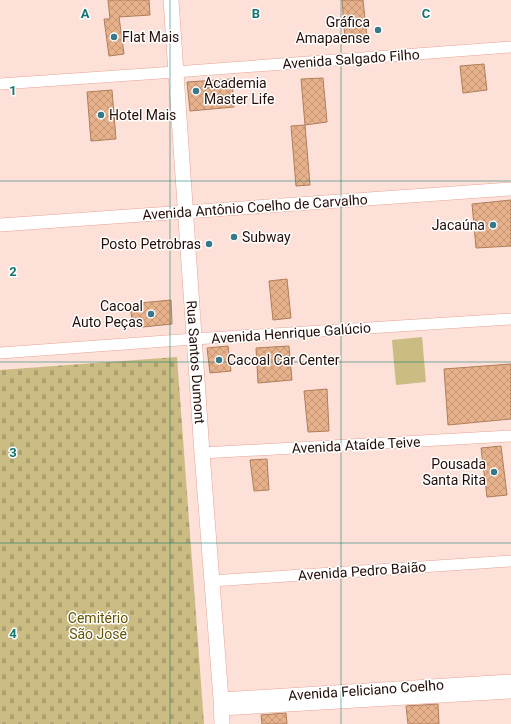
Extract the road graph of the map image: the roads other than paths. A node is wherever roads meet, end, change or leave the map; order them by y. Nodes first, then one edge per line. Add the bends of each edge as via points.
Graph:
1 (171, 0) edge
2 (511, 47) edge
3 (175, 72) junction
4 (0, 84) edge
5 (511, 189) edge
6 (185, 212) junction
7 (0, 225) edge
8 (511, 319) edge
9 (194, 339) junction
10 (0, 353) edge
11 (511, 436) edge
12 (202, 453) junction
13 (511, 561) edge
14 (212, 582) junction
15 (511, 680) edge
16 (511, 692) edge
17 (221, 704) junction
18 (222, 724) edge

1 - 3 main road, Rua Santos Dumont
2 - 3 street, Avenida Salgado Filho
3 - 4 street, Avenida Salgado Filho
3 - 6 main road, Rua Santos Dumont
5 - 6 street, Avenida Antônio Coelho de Carvalho
6 - 7 street, Avenida Antônio Coelho de Carvalho
6 - 9 main road, Rua Santos Dumont
8 - 9 street, Avenida Henrique Galúcio
9 - 10 street, Avenida Henrique Galúcio
9 - 12 main road, Rua Santos Dumont
11 - 12 street, Avenida Ataíde Teive
12 - 14 main road, Rua Santos Dumont
13 - 14 street, Avenida Pedro Baião
14 - 17 main road, Rua Santos Dumont
15 - 17 street, Avenida Feliciano Coelho
16 - 17 street, Avenida Feliciano Coelho
17 - 18 main road, Rua Santos Dumont

